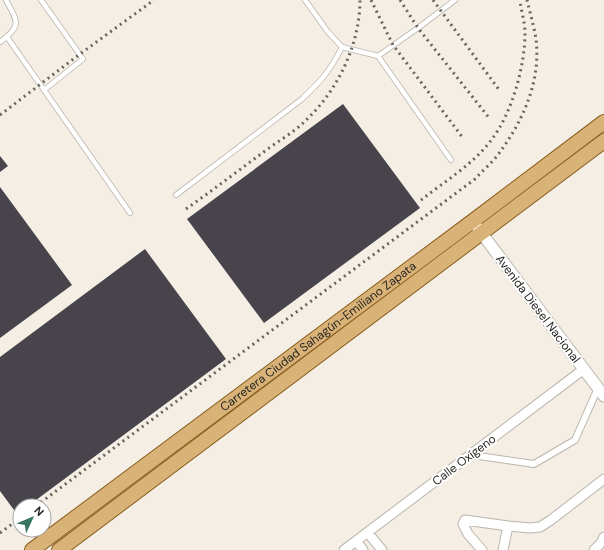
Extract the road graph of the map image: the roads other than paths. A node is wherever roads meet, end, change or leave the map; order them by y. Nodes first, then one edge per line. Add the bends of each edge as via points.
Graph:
1 (6, 0) edge
2 (41, 0) edge
3 (305, 0) edge
4 (455, 0) edge
5 (7, 37) junction
6 (0, 42) edge
7 (342, 47) junction
8 (378, 56) junction
9 (44, 90) junction
10 (604, 122) edge
11 (604, 141) edge
12 (451, 160) dead end
13 (176, 195) dead end
14 (130, 213) dead end
15 (473, 221) junction
16 (482, 233) junction
17 (584, 369) junction
18 (601, 392) edge
19 (472, 455) junction
20 (604, 479) edge
21 (508, 526) junction
22 (368, 533) junction
23 (53, 535) junction
24 (604, 538) edge
25 (356, 541) junction
26 (61, 549) edge
27 (32, 550) edge
28 (344, 550) edge
29 (363, 550) edge
30 (382, 550) edge
31 (482, 550) edge
32 (503, 550) edge
33 (594, 550) edge

1 - 5 lane via 17,23
2 - 9 lane via 83,59
3 - 7 lane
4 - 8 lane
5 - 6 lane
5 - 9 lane
7 - 8 lane
7 - 13 lane via 320,82 302,99
8 - 12 lane
9 - 14 lane
10 - 15 main road, Carretera Ciudad Sahagún-Emiliano Zapata
11 - 16 main road, Carretera Ciudad Sahagún-Emiliano Zapata
15 - 16 street, Avenida Diesel Nacional
15 - 23 main road, Carretera Ciudad Sahagún-Emiliano Zapata
16 - 17 street, Avenida Diesel Nacional
16 - 26 main road, Carretera Ciudad Sahagún-Emiliano Zapata
17 - 18 street, Avenida Diesel Nacional
17 - 19 street, Calle Oxígeno
18 - 19 street via 575,440 534,464
19 - 22 street, Calle Oxígeno
20 - 21 street via 544,525 536,528
21 - 31 street via 465,520 463,524 468,534
21 - 32 street
22 - 25 street, Calle Oxígeno
22 - 30 street
23 - 26 street
23 - 27 main road, Carretera Ciudad Sahagún-Emiliano Zapata
24 - 33 street
25 - 28 street, Calle Oxígeno
25 - 29 street

